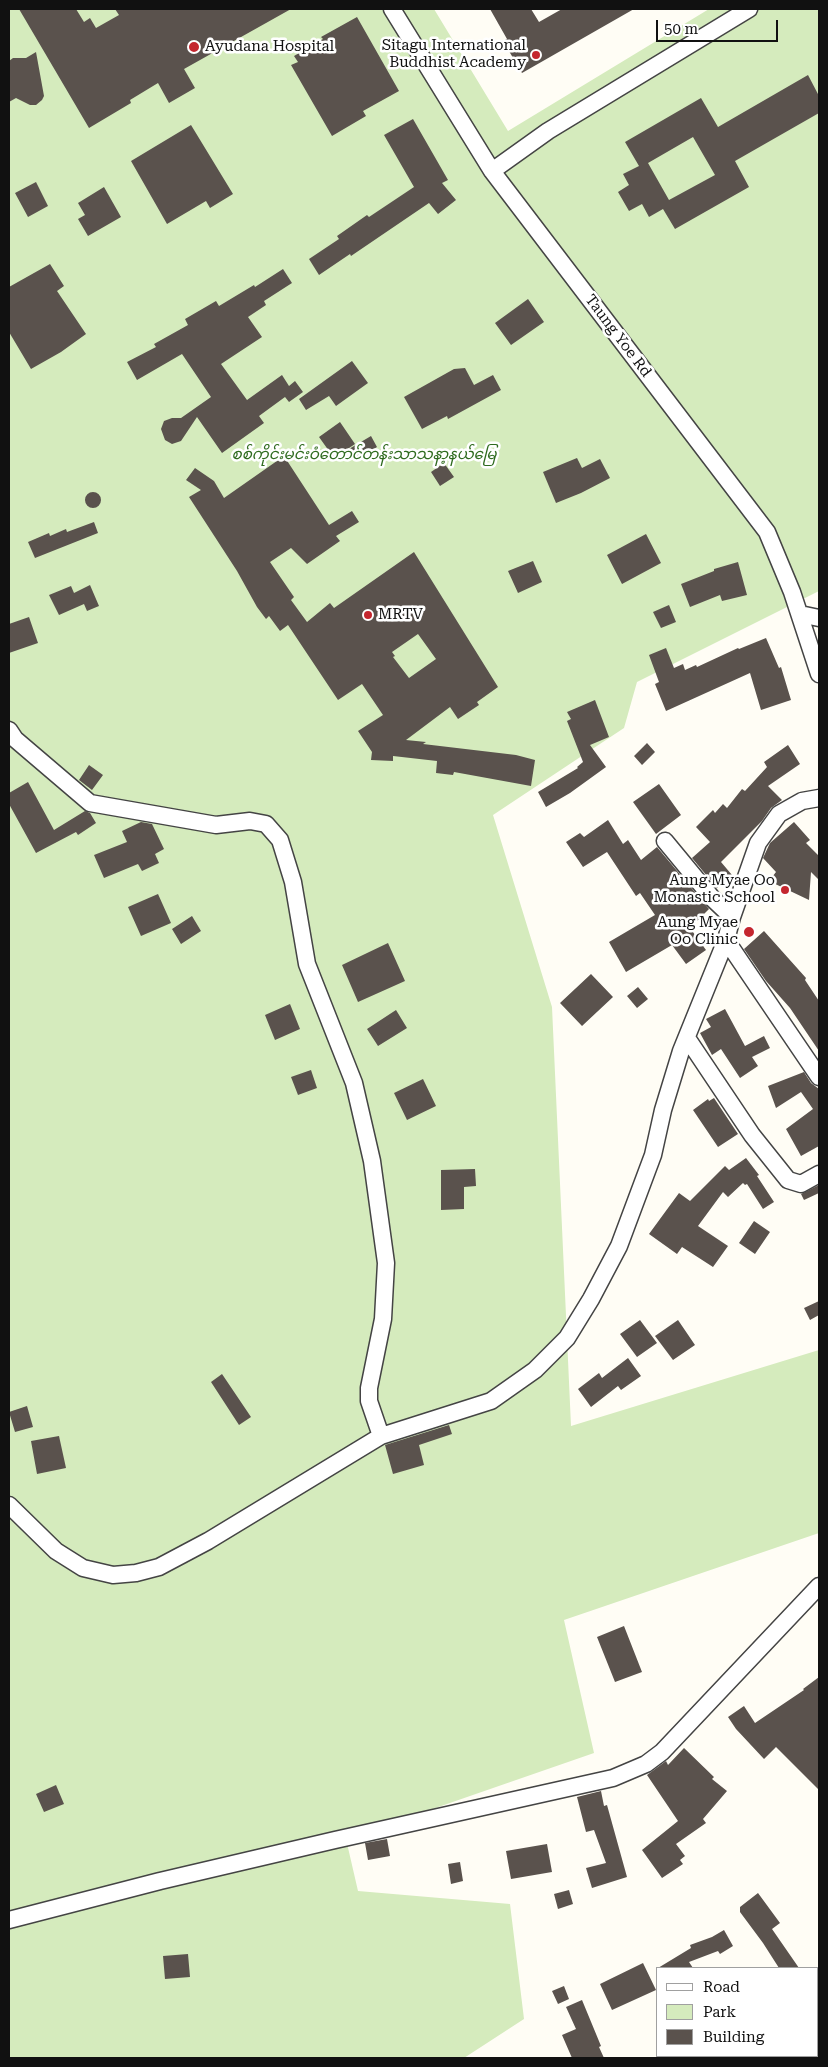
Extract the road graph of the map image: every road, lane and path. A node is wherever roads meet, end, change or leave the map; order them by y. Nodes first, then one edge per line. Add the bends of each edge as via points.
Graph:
1 (392, 9) edge
2 (749, 9) edge
3 (492, 171) junction
4 (800, 614) junction
5 (819, 618) edge
6 (819, 674) edge
7 (9, 730) edge
8 (819, 798) edge
9 (665, 841) dead end
10 (732, 917) junction
11 (726, 940) junction
12 (687, 1038) junction
13 (819, 1077) edge
14 (819, 1174) edge
15 (381, 1436) junction
16 (9, 1505) edge
17 (819, 1586) edge
18 (9, 1920) edge

1 - 3 street, Taung Yoe Rd
2 - 3 street via 548,131
3 - 4 street, Taung Yoe Rd via 761,524
4 - 5 street
4 - 6 street, Taung Yoe Rd
7 - 15 street via 15,739 90,803 216,825 250,821 266,824 280,840 293,882 307,964 354,1082 372,1161 386,1263 383,1319 369,1401
8 - 10 street via 802,801 779,814 758,843
9 - 10 street
10 - 11 street
11 - 12 street
11 - 13 street
12 - 14 street via 752,1135 788,1180 801,1184
12 - 15 street via 670,1084 653,1155 619,1246 567,1338 535,1370 491,1401
15 - 16 street via 208,1541 159,1566 136,1573 113,1575 83,1568 56,1551
17 - 18 street via 676,1739 631,1772 170,1879

